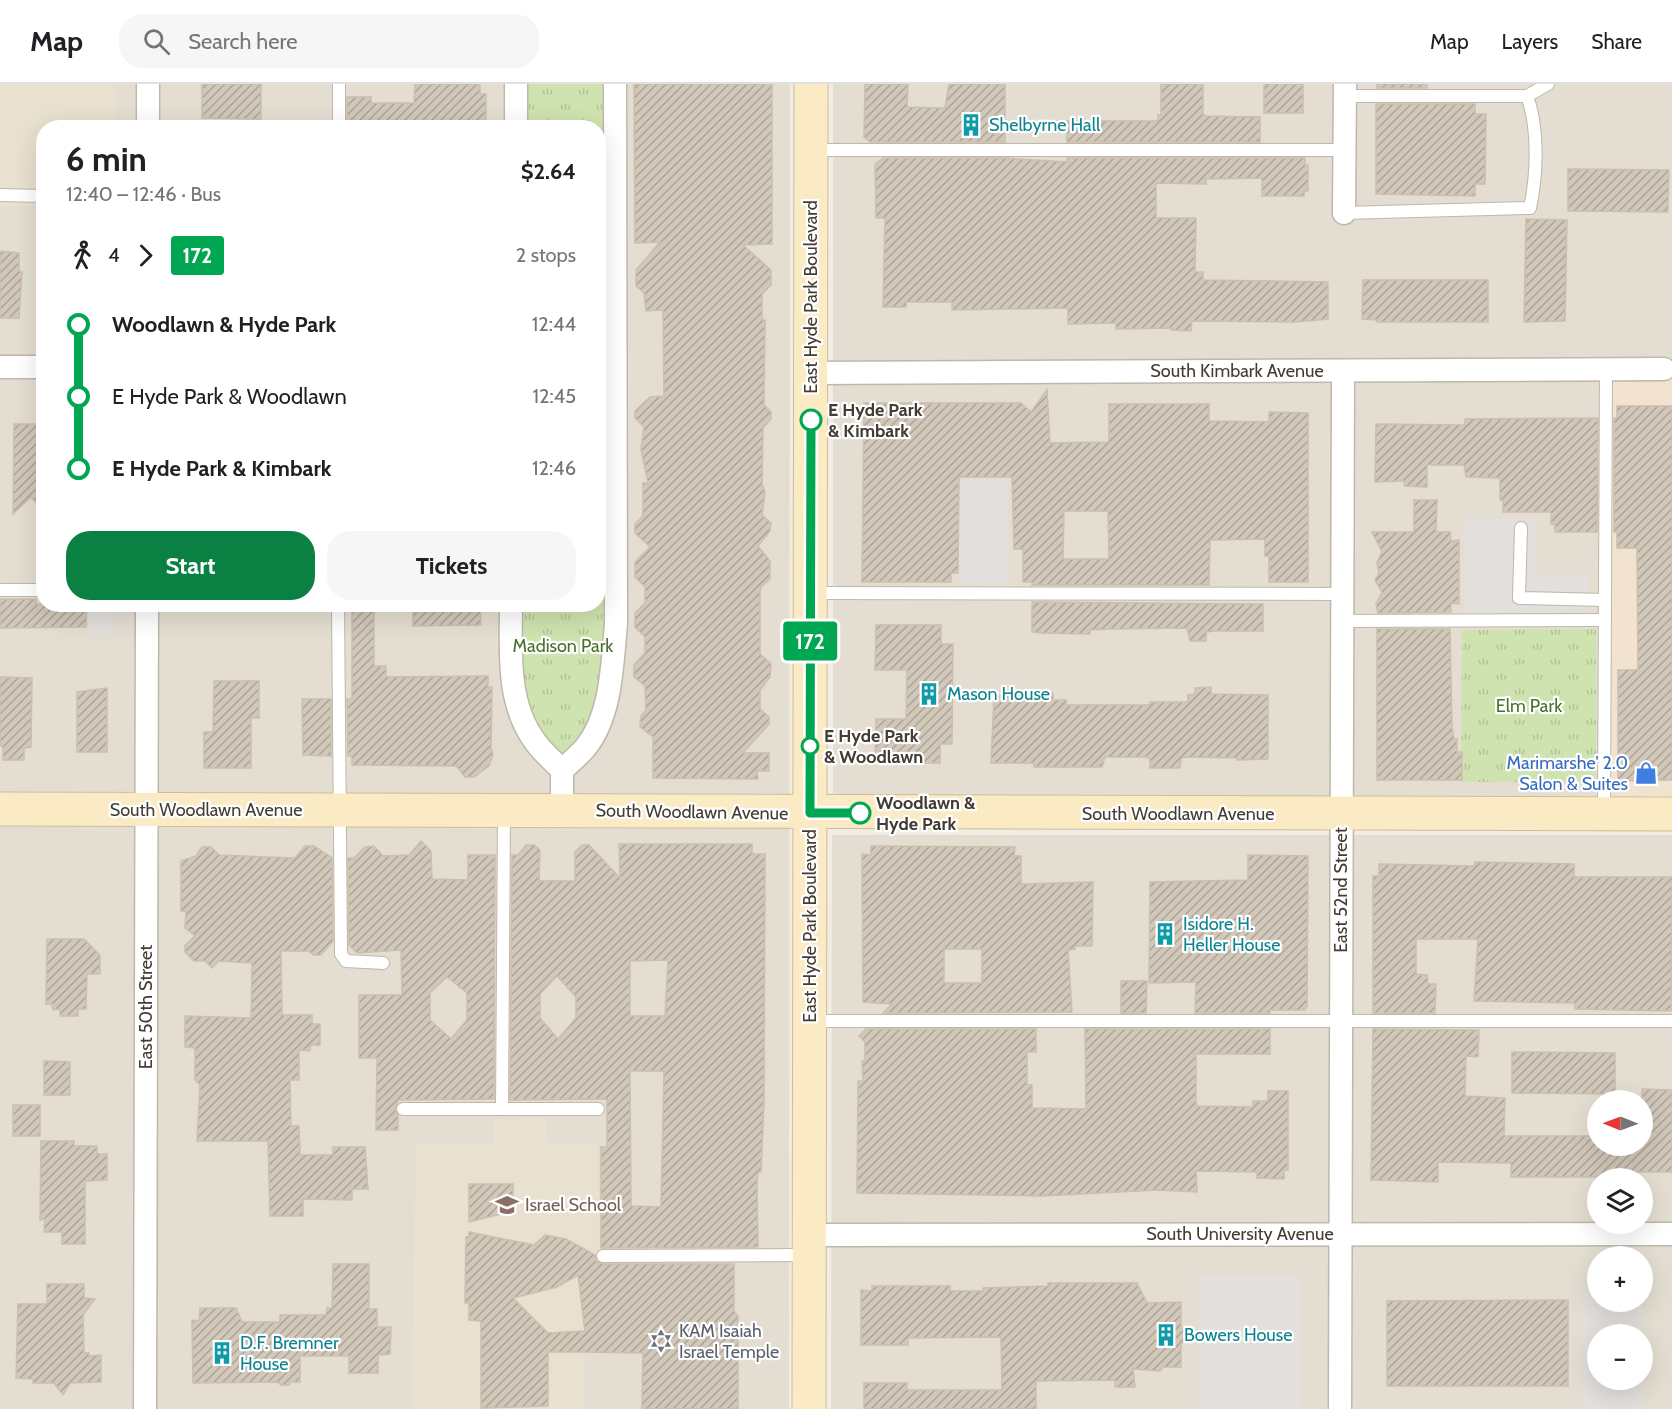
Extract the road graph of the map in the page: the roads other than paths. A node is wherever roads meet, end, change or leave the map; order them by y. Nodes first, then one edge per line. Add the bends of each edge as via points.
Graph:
1 (148, 84) edge
2 (339, 84) edge
3 (516, 84) edge
4 (615, 84) edge
5 (811, 84) edge
6 (1548, 84) edge
7 (1345, 90) edge
8 (1527, 96) junction
9 (148, 120) edge
10 (339, 120) edge
11 (516, 120) edge
12 (811, 150) junction
13 (1345, 150) junction
14 (607, 160) edge
15 (0, 195) edge
16 (36, 196) edge
17 (1344, 213) joint
18 (1668, 362) edge
19 (0, 367) edge
20 (36, 367) edge
21 (1606, 369) junction
22 (1342, 371) junction
23 (810, 373) junction
24 (1521, 528) dead end
25 (0, 590) edge
26 (36, 590) edge
27 (810, 592) junction
28 (1342, 594) junction
29 (1605, 600) junction
30 (147, 612) edge
31 (338, 612) edge
32 (512, 612) edge
33 (1605, 620) junction
34 (1342, 621) junction
35 (562, 770) junction
36 (0, 809) edge
37 (147, 810) junction
38 (338, 811) junction
39 (562, 811) junction
40 (504, 812) junction
41 (810, 813) junction
42 (1341, 814) junction
43 (1604, 814) junction
44 (1672, 814) edge
45 (383, 963) dead end
46 (809, 1021) junction
47 (1341, 1022) junction
48 (1672, 1022) edge
49 (404, 1109) dead end
50 (502, 1109) junction
51 (598, 1109) dead end
52 (1340, 1234) junction
53 (1672, 1234) edge
54 (809, 1245) junction
55 (603, 1256) dead end
56 (145, 1409) edge
57 (809, 1409) edge
58 (1340, 1409) edge

1 - 9 street
2 - 10 lane
3 - 11 street
4 - 14 street
5 - 12 street, East Hyde Park Boulevard
6 - 8 lane
7 - 8 lane
7 - 13 street
8 - 17 lane via 1533,112 1530,208
12 - 13 lane
12 - 23 street, East Hyde Park Boulevard
13 - 17 street
14 - 35 street via 616,624 612,670 597,728 586,746
15 - 16 lane
18 - 21 street, South Kimbark Avenue
19 - 20 street
21 - 22 street, South Kimbark Avenue
21 - 29 lane
22 - 23 street, South Kimbark Avenue
22 - 28 street, East 52nd Street
23 - 27 street, East Hyde Park Boulevard
24 - 29 lane via 1519,598
25 - 26 lane
27 - 28 lane
27 - 41 street, East Hyde Park Boulevard
28 - 34 street, East 52nd Street
29 - 33 lane
30 - 37 street, East 50th Street
31 - 38 lane
32 - 35 street via 512,682 520,714 534,740
33 - 34 lane
33 - 43 lane
34 - 42 street, East 52nd Street
35 - 39 street
36 - 37 street, South Woodlawn Avenue
37 - 38 street, South Woodlawn Avenue
37 - 56 street, East 50th Street
38 - 40 street, South Woodlawn Avenue
38 - 45 lane via 341,954 346,961
39 - 40 street, South Woodlawn Avenue
39 - 41 street, South Woodlawn Avenue
40 - 50 lane
41 - 42 street, South Woodlawn Avenue
41 - 46 street, East Hyde Park Boulevard
42 - 43 street, South Woodlawn Avenue
42 - 47 street, East 52nd Street
43 - 44 street, South Woodlawn Avenue
46 - 47 lane
46 - 54 street, East Hyde Park Boulevard
47 - 48 lane
47 - 52 street, East 52nd Street
49 - 50 lane
50 - 51 lane
52 - 53 street, South University Avenue
52 - 54 street, South University Avenue
52 - 58 street, East 52nd Street
54 - 55 lane
54 - 57 street, East Hyde Park Boulevard

